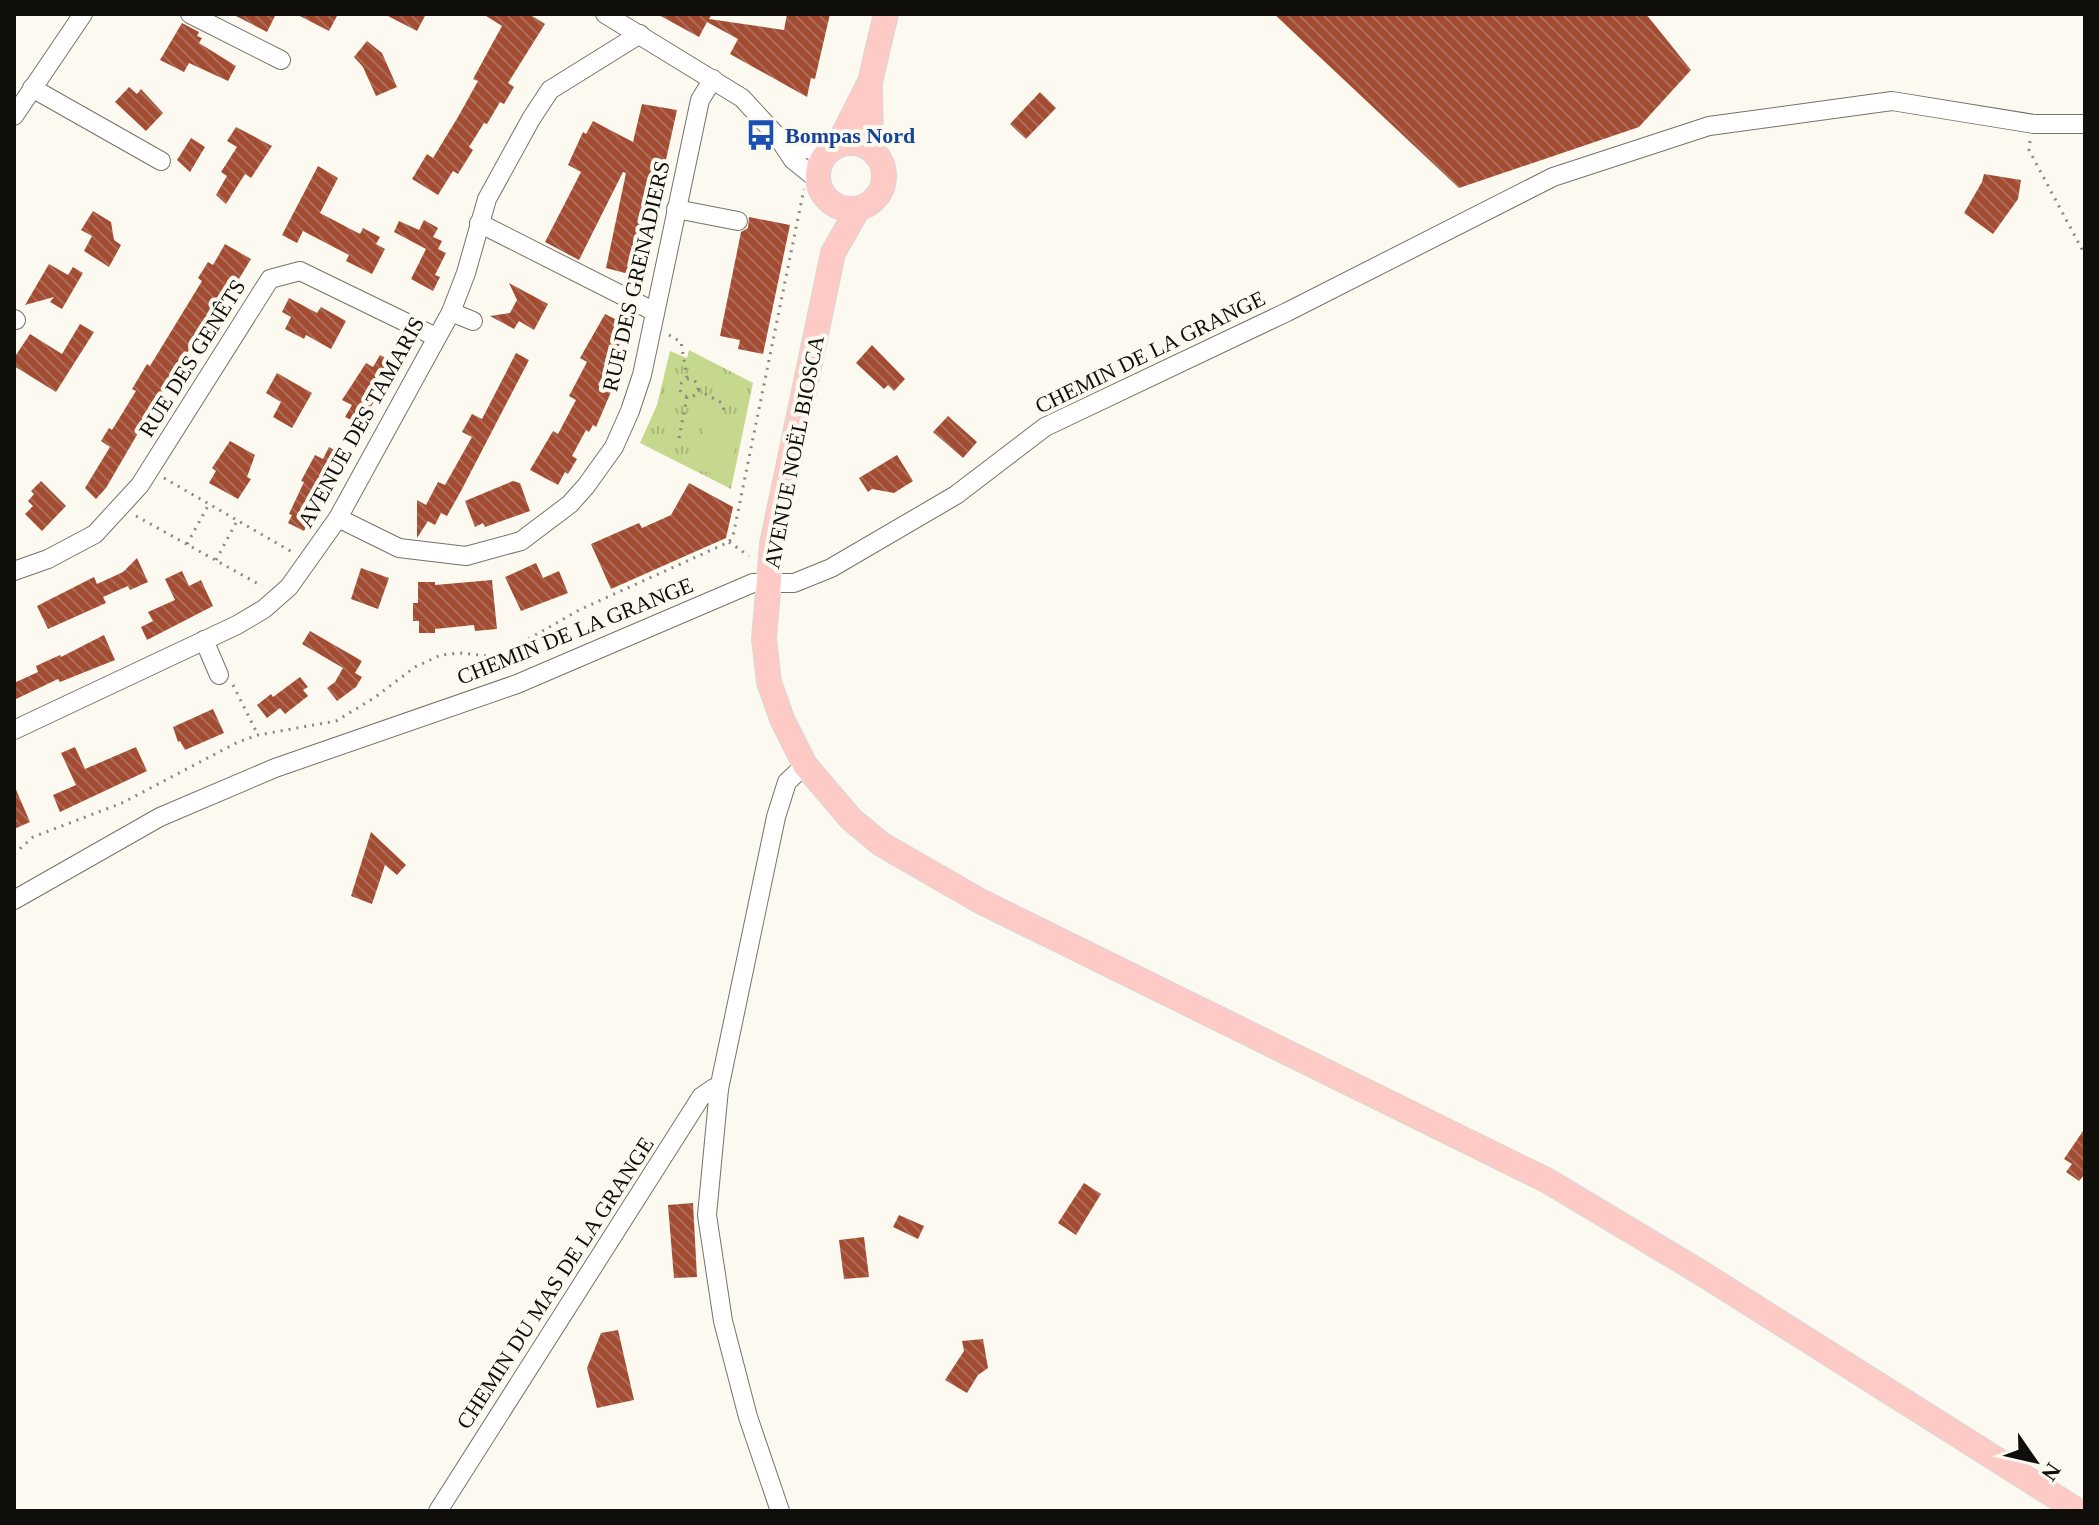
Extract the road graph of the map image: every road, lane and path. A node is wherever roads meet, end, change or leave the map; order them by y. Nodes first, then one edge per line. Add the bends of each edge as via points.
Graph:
1 (83, 14) edge
2 (190, 14) edge
3 (605, 14) edge
4 (886, 14) edge
5 (640, 34) junction
6 (281, 60) dead end
7 (713, 79) junction
8 (870, 82) junction
9 (32, 88) junction
10 (14, 116) edge
11 (2034, 124) junction
12 (2085, 124) edge
13 (777, 136) junction
14 (833, 148) junction
15 (871, 148) junction
16 (793, 160) junction
17 (161, 161) dead end
18 (822, 189) junction
19 (676, 209) junction
20 (858, 209) junction
21 (738, 221) dead end
22 (479, 223) junction
23 (833, 253) junction
24 (2085, 255) edge
25 (451, 312) junction
26 (654, 319) junction
27 (473, 321) dead end
28 (436, 337) junction
29 (687, 378) junction
30 (698, 390) junction
31 (687, 397) junction
32 (724, 411) dead end
33 (679, 438) dead end
34 (150, 470) junction
35 (209, 504) junction
36 (119, 507) junction
37 (338, 518) junction
38 (237, 520) junction
39 (729, 542) junction
40 (187, 544) junction
41 (216, 560) junction
42 (310, 561) junction
43 (14, 571) edge
44 (761, 583) junction
45 (280, 595) junction
46 (204, 640) junction
47 (219, 675) joint
48 (14, 730) edge
49 (258, 735) junction
50 (805, 765) junction
51 (14, 854) edge
52 (14, 900) edge
53 (719, 1089) junction
54 (438, 1511) edge
55 (780, 1511) edge
56 (2078, 1511) edge

1 - 9 street
2 - 6 street
3 - 5 street
4 - 8 main road
5 - 7 street
5 - 22 street, AVENUE DES TAMARIS via 550,90 487,199
7 - 13 street via 742,98
7 - 19 street, RUE DES GRENADIERS via 700,100
8 - 14 main road
8 - 15 main road
9 - 10 street
9 - 17 street
11 - 12 street, CHEMIN DE LA GRANGE
11 - 24 path via 2029,150
11 - 44 street, CHEMIN DE LA GRANGE via 1892,101 1709,126 1553,177 1045,427 956,495 831,568 794,583
13 - 14 street via 798,148
13 - 16 street
14 - 15 main road via 849,142
14 - 18 main road via 818,170
15 - 20 main road via 885,177 877,198
16 - 18 street
16 - 39 path via 790,168 805,182
18 - 20 main road via 842,208
18 - 23 main road
19 - 21 street
19 - 26 street, RUE DES GRENADIERS
20 - 23 main road
22 - 25 street, AVENUE DES TAMARIS
22 - 26 street
23 - 44 main road, AVENUE NOËL BIOSCA
25 - 27 street
25 - 28 street, AVENUE DES TAMARIS
26 - 29 path via 681,342
26 - 37 street, RUE DES GRENADIERS via 642,375 614,447 570,504 521,541 466,556 412,550
28 - 34 street, RUE DES GENÊTS via 300,271 270,279
28 - 37 street, AVENUE DES TAMARIS
29 - 30 path via 695,380
29 - 31 path via 679,386
30 - 31 path
30 - 32 path via 722,403
31 - 33 path
34 - 35 path
34 - 36 street, RUE DES GENÊTS
35 - 38 path
35 - 40 path
36 - 40 path
36 - 43 street, RUE DES GENÊTS via 95,534
37 - 42 street, AVENUE DES TAMARIS
38 - 41 path
38 - 42 path
39 - 44 path via 754,558
39 - 49 path via 579,610 513,648 489,656 441,655 336,721
40 - 41 path
41 - 45 path
42 - 45 street, AVENUE DES TAMARIS
44 - 50 main road, AVENUE NOËL BIOSCA via 769,682
44 - 52 street, CHEMIN DE LA GRANGE via 517,684 275,768 160,817
45 - 46 street, AVENUE DES TAMARIS
46 - 47 street
46 - 48 street, AVENUE DES TAMARIS
47 - 49 path via 229,676
49 - 51 path via 122,803 33,837
50 - 53 street via 787,782 776,817
50 - 56 main road, AVENUE NOËL BIOSCA via 851,819 881,844 980,901 1548,1181
53 - 54 street, CHEMIN DU MAS DE LA GRANGE via 701,1097
53 - 55 street via 707,1215 710,1243 748,1417

